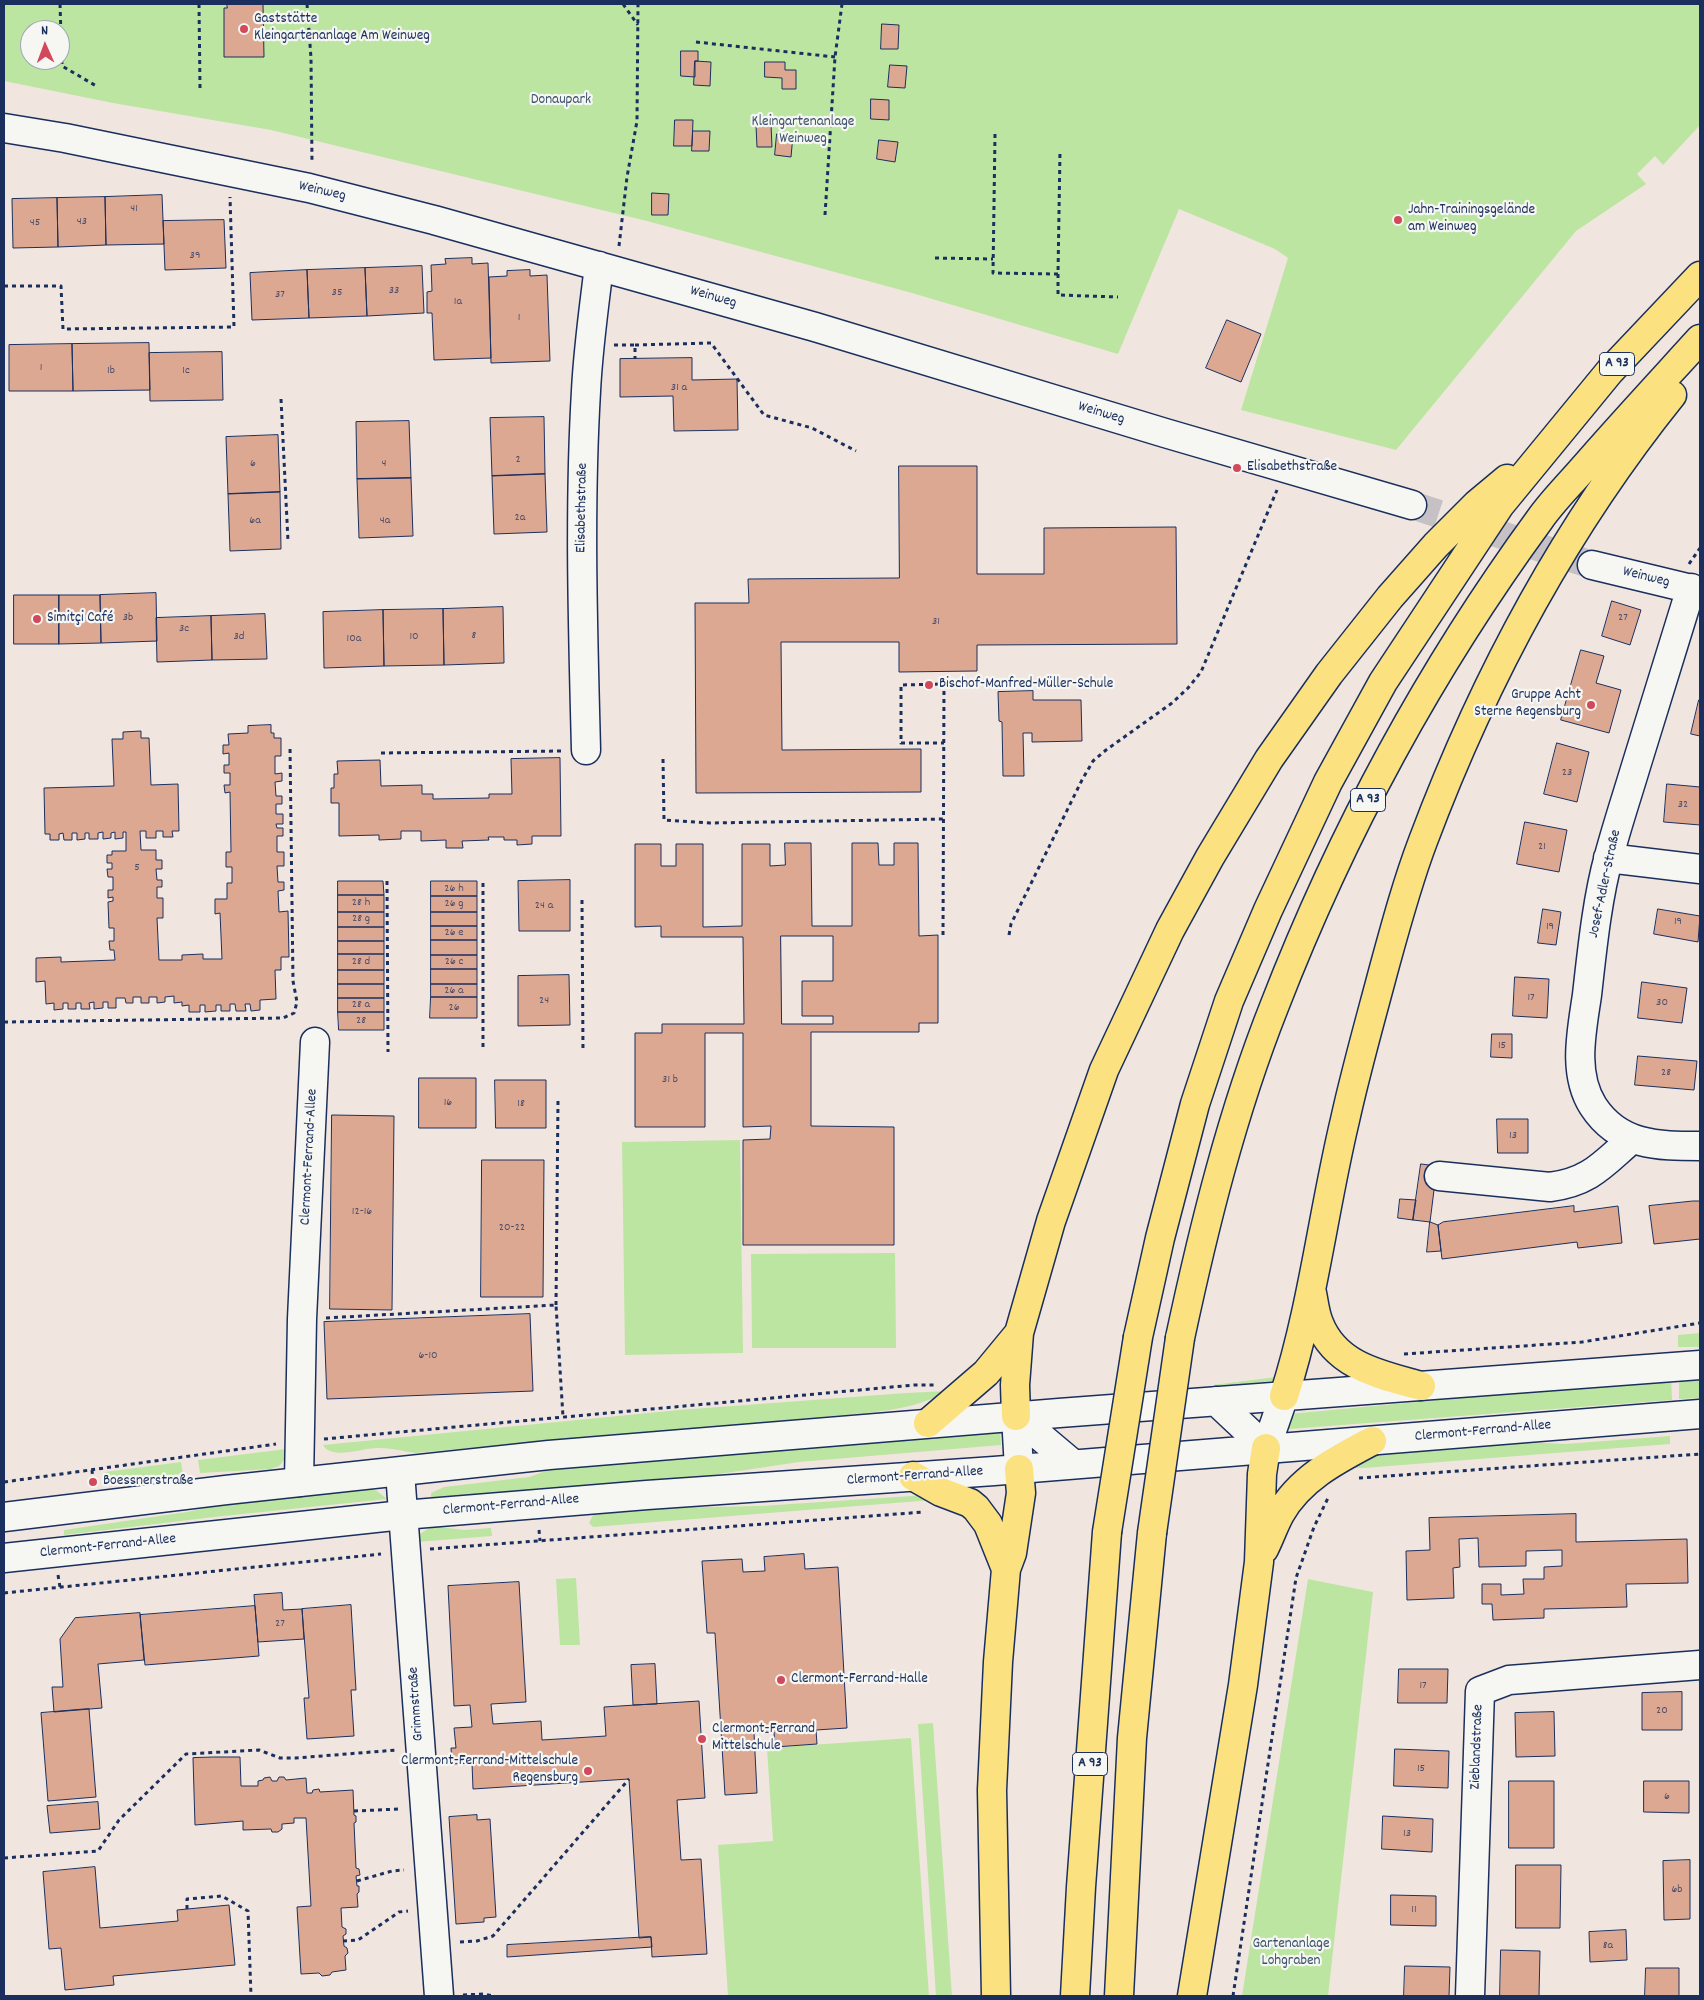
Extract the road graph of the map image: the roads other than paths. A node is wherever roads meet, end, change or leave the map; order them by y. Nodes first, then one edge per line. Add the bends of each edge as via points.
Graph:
1 (4, 128) edge
2 (599, 266) junction
3 (1700, 276) edge
4 (1700, 338) edge
5 (1700, 360) edge
6 (1538, 456) junction
7 (1412, 505) tunnel mouth
8 (1592, 565) tunnel mouth
9 (1695, 590) edge
10 (586, 750) road end
11 (1608, 858) junction
12 (1700, 869) edge
13 (315, 1042) dead end
14 (1632, 1139) junction
15 (1700, 1146) edge
16 (1440, 1176) dead end
17 (1312, 1291) junction
18 (1019, 1333) junction
19 (1700, 1365) edge
20 (1421, 1386) junction
21 (1284, 1396) junction
22 (1216, 1402) junction
23 (1700, 1414) edge
24 (1016, 1416) junction
25 (928, 1423) junction
26 (1372, 1440) junction
27 (1266, 1448) junction
28 (1073, 1464) junction
29 (1019, 1469) junction
30 (400, 1472) junction
31 (912, 1476) junction
32 (299, 1482) junction
33 (403, 1515) junction
34 (4, 1517) edge
35 (4, 1558) edge
36 (1259, 1562) junction
37 (1006, 1569) junction
38 (1700, 1665) edge
39 (439, 1996) edge
40 (996, 1996) edge
41 (1075, 1996) edge
42 (1119, 1996) edge
43 (1192, 1996) edge
44 (1470, 1996) edge

1 - 2 street, Weinweg via 309,188
2 - 7 street, Weinweg
2 - 10 street, Elisabethstraße via 586,398 582,571
3 - 6 highway, A 93 via 1610,371
4 - 42 highway, A 93, bridge via 1541,517 1424,696 1369,797 1312,914 1244,1090 1198,1254 1180,1338 1152,1533 1132,1738
5 - 17 highway via 1641,434 1570,538 1538,592 1456,760 1422,842 1394,933 1336,1158
6 - 18 highway via 1477,504 1390,597 1329,674 1269,759 1210,857 1170,930 1104,1070 1051,1220
6 - 41 highway, A 93, bridge via 1500,504 1383,682 1328,782 1229,1001 1195,1104 1138,1337 1107,1532
8 - 9 street, Weinweg
9 - 11 street, Josef-Adler-Straße
11 - 12 street
11 - 14 street, Josef-Adler-Straße via 1592,947 1581,1061 1584,1085 1593,1106 1609,1126
13 - 32 street, Clermont-Ferrand-Allee via 302,1319
14 - 15 street, Josef-Adler-Straße via 1665,1146
14 - 16 street via 1589,1176 1567,1185 1550,1187
17 - 20 highway via 1319,1324 1344,1358 1375,1373
17 - 21 highway
18 - 24 highway
18 - 25 highway via 986,1374
19 - 20 street
20 - 21 street
21 - 22 street
21 - 27 street
22 - 24 street
22 - 27 street
23 - 26 street, Clermont-Ferrand-Allee
24 - 25 street
24 - 28 street
24 - 29 street
25 - 30 street via 549,1455
26 - 27 street, Clermont-Ferrand-Allee
26 - 36 highway via 1310,1478 1294,1494 1280,1513
27 - 28 street, Clermont-Ferrand-Allee
27 - 36 highway
28 - 29 street, Clermont-Ferrand-Allee
29 - 31 street, Clermont-Ferrand-Allee
29 - 37 highway via 1021,1492 1012,1553
30 - 32 street
30 - 33 street, Grimmstraße
31 - 33 street, Clermont-Ferrand-Allee
31 - 37 highway via 976,1508 988,1524
32 - 34 street
33 - 35 street, Clermont-Ferrand-Allee
33 - 39 street, Grimmstraße
36 - 43 highway via 1243,1685
37 - 40 highway via 992,1790
38 - 44 street, Zieblandstraße via 1509,1680 1480,1691

